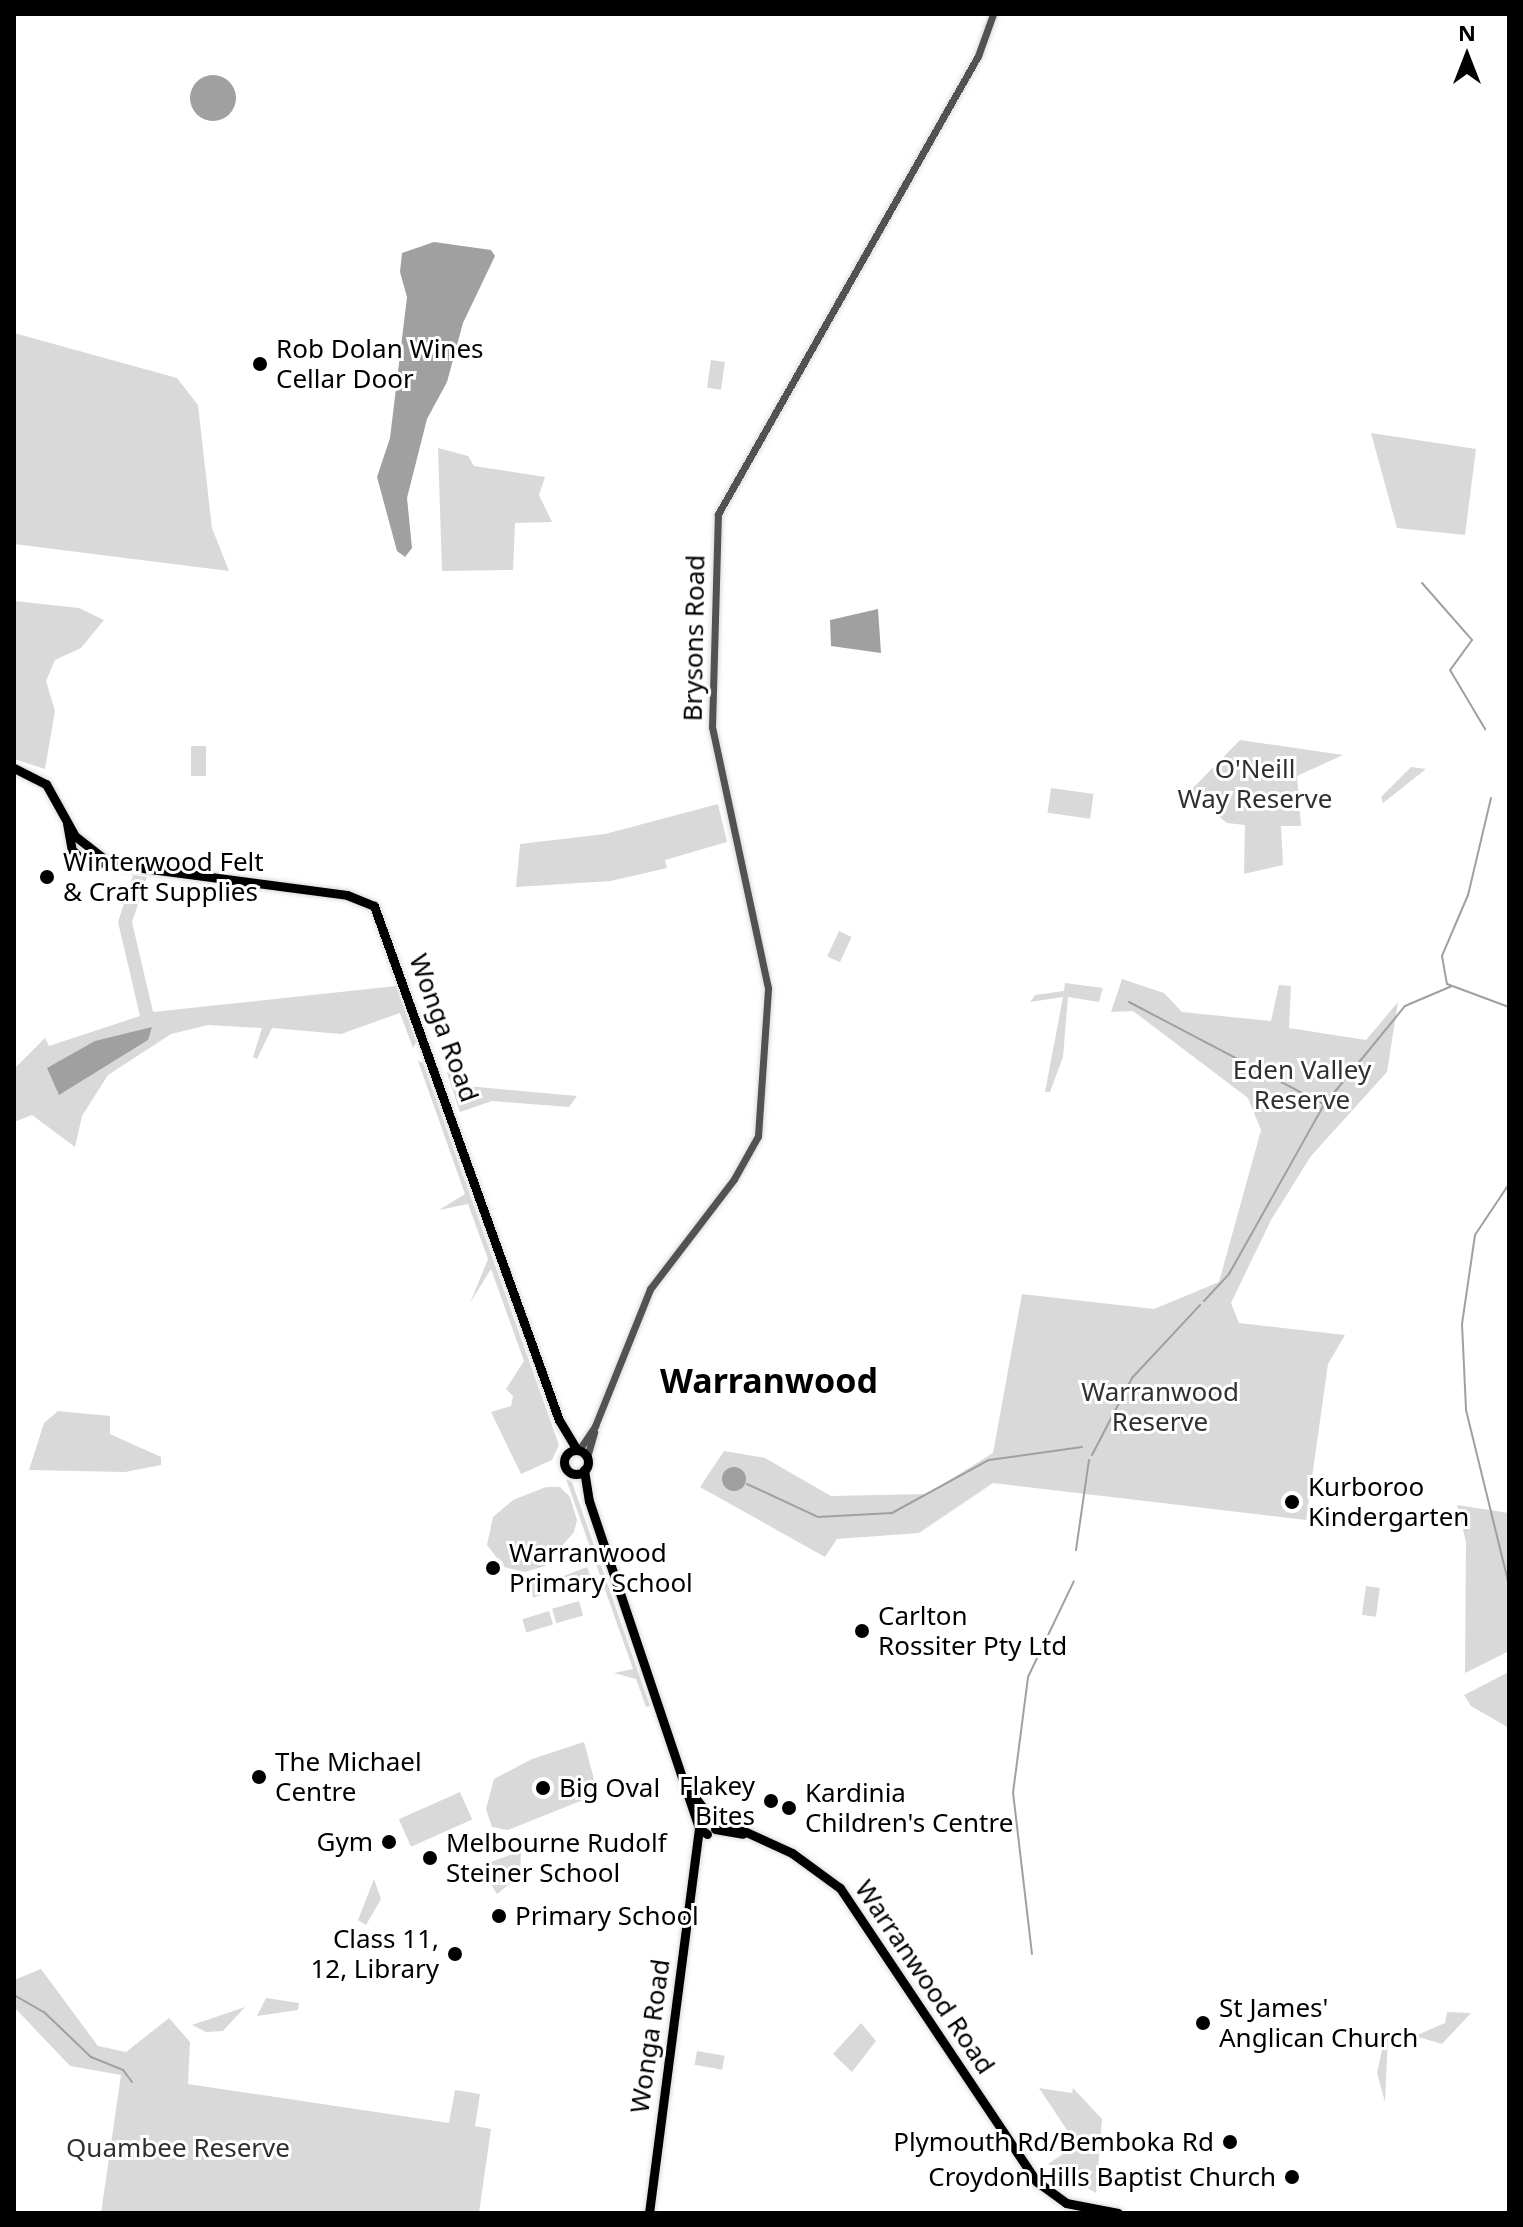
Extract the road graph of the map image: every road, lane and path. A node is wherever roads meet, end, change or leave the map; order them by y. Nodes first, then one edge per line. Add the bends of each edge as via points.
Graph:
1 (993, 14) edge
2 (14, 768) edge
3 (559, 1420) junction
4 (581, 1452) junction
5 (565, 1455) junction
6 (584, 1470) junction
7 (572, 1473) junction
8 (589, 1501) junction
9 (690, 1791) junction
10 (712, 1816) junction
11 (705, 1828) junction
12 (746, 1834) junction
13 (649, 2213) edge
14 (1118, 2213) edge

1 - 4 street, Brysons Road via 978,56 718,514 712,727 768,988 758,1136 734,1179 650,1289
2 - 3 main road, Wonga Road via 46,784 76,843 89,856 357,897 374,906
3 - 4 main road, Wonga Road
3 - 5 main road, Wonga Road
4 - 5 main road
4 - 6 main road
5 - 7 main road, Wonga Road via 564,1465
6 - 7 main road
6 - 8 main road
7 - 8 main road
8 - 9 main road
9 - 10 main road
9 - 11 main road
10 - 11 main road
10 - 11 main road
10 - 12 main road, Warranwood Road
11 - 12 main road, Warranwood Road
11 - 13 main road, Wonga Road
12 - 14 main road, Warranwood Road via 806,1861 851,1900 1036,2181 1066,2203

